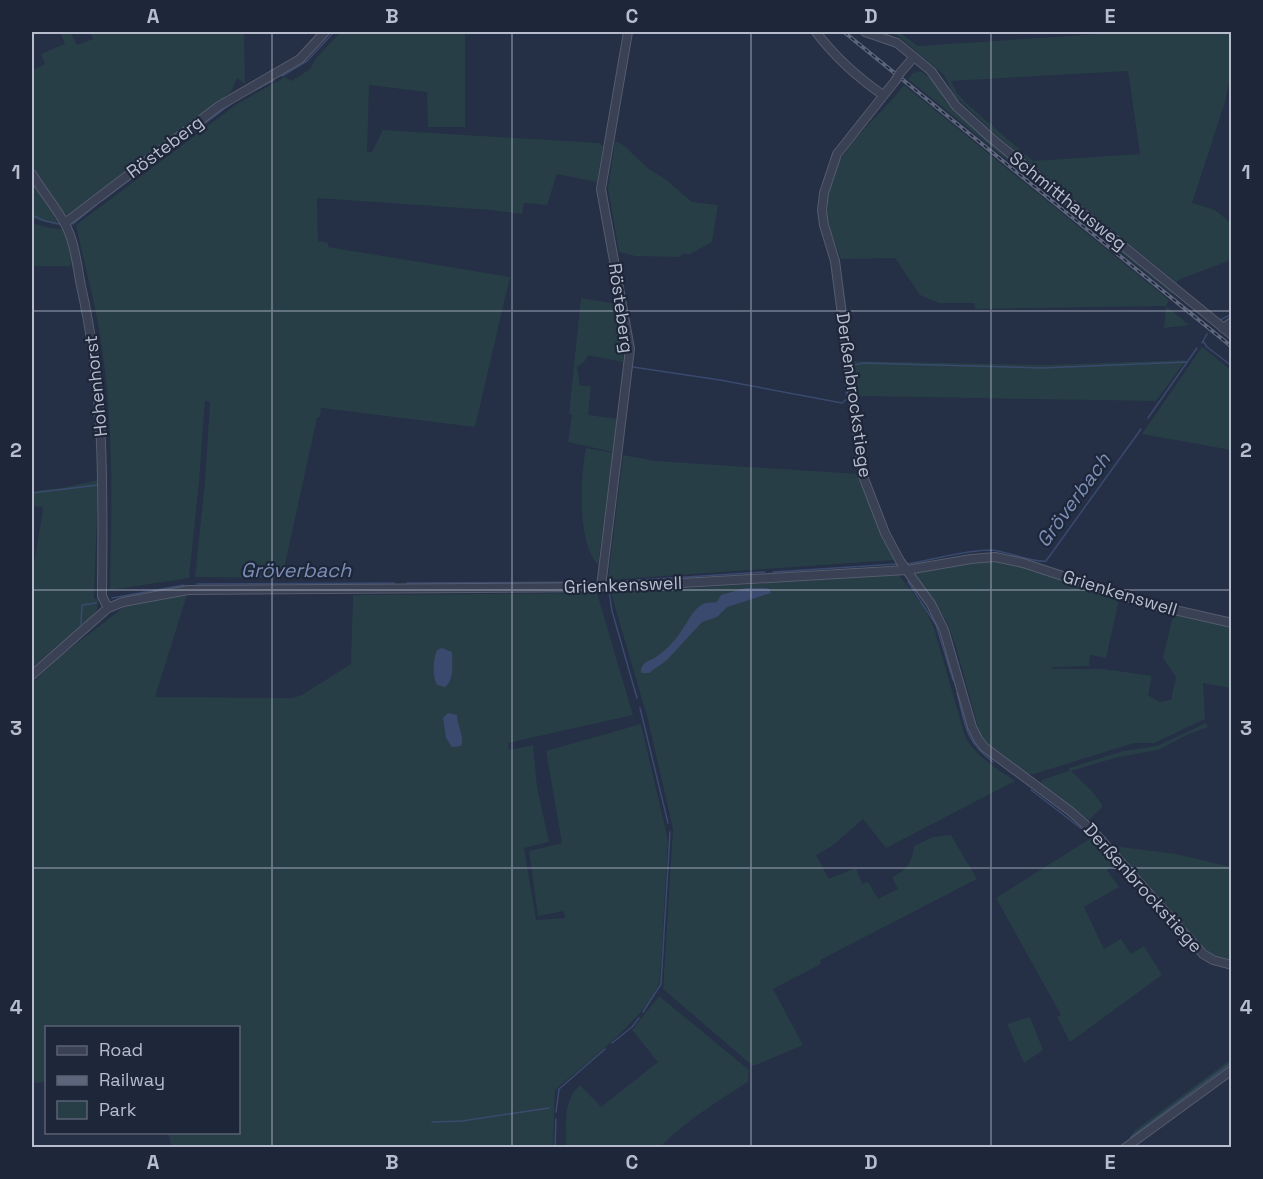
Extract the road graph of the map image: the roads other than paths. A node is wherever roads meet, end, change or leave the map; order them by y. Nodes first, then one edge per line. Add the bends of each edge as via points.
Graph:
1 (325, 32) edge
2 (628, 32) edge
3 (816, 32) edge
4 (865, 32) edge
5 (914, 57) junction
6 (884, 95) junction
7 (32, 174) edge
8 (64, 223) junction
9 (1232, 322) edge
10 (1223, 328) junction
11 (1232, 335) edge
12 (907, 570) junction
13 (601, 587) junction
14 (108, 608) junction
15 (1232, 623) edge
16 (32, 675) edge
17 (1232, 965) edge
18 (1232, 1070) edge
19 (1125, 1148) edge

1 - 8 street, Rösteberg via 300,59 219,106
2 - 13 street, Rösteberg via 601,189 630,349
3 - 6 street via 836,57
4 - 5 street via 893,40
5 - 6 street, Derßenbrockstiege, bridge
5 - 10 street, Schmitthausweg via 934,74 956,106 991,138
6 - 12 street, Derßenbrockstiege via 837,154 822,210 835,261 863,476 885,532
7 - 8 street, Hohenhorst
8 - 14 street, Hohenhorst via 73,246 89,322 99,396 102,596
9 - 10 street
10 - 11 street, Schmitthausweg
12 - 13 street, Grienkenswell
12 - 15 street, Grienkenswell via 978,558 1004,558 1148,604
12 - 17 street, Derßenbrockstiege via 944,630 972,727 981,743 1095,833 1203,954
13 - 14 street, Grienkenswell via 188,590
14 - 16 street, Grienkenswell
18 - 19 street

